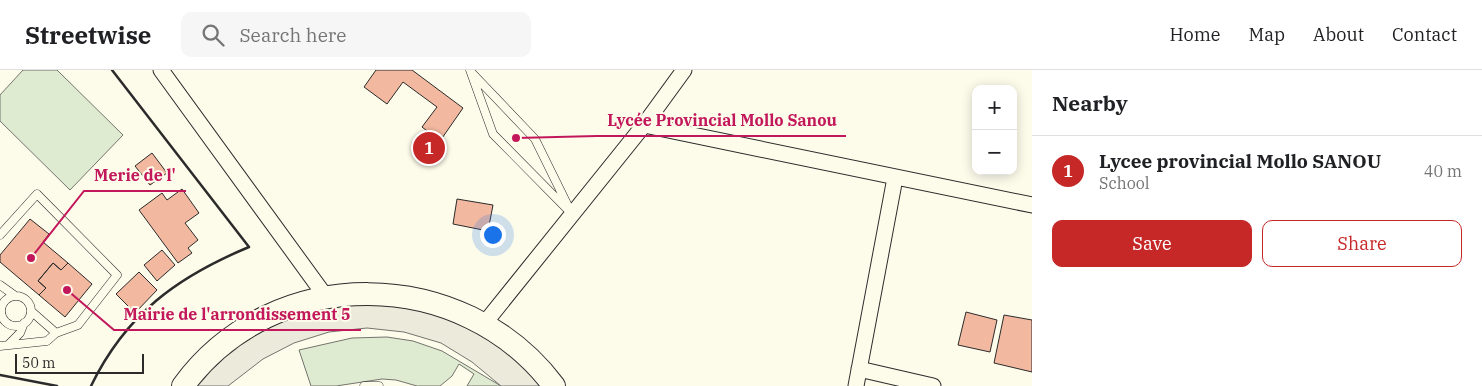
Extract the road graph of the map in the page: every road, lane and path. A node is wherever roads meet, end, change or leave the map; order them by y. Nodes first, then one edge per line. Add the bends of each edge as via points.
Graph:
1 (161, 70) edge
2 (470, 70) edge
3 (684, 70) edge
4 (644, 125) junction
5 (895, 178) junction
6 (1032, 205) edge
7 (572, 214) junction
8 (0, 236) edge
9 (0, 285) edge
10 (14, 296) junction
11 (326, 297) junction
12 (31, 310) junction
13 (0, 314) edge
14 (24, 323) junction
15 (484, 324) junction
16 (56, 333) junction
17 (4, 345) edge
18 (859, 369) junction
19 (183, 386) edge
20 (364, 386) edge
21 (379, 386) edge
22 (554, 386) edge
23 (856, 386) edge
24 (933, 386) edge

1 - 11 street
2 - 7 lane via 535,138
2 - 7 lane via 493,134
3 - 4 street
4 - 5 street
4 - 7 street
5 - 6 street
5 - 18 street
7 - 15 street
8 - 16 lane via 37,194 117,274 78,326
9 - 10 lane
10 - 12 lane via 23,298
10 - 13 lane via 5,300
11 - 15 main road via 402,296 439,305
11 - 19 main road via 272,314 240,332 210,356
12 - 14 lane
12 - 16 lane
13 - 14 lane via 10,325
14 - 17 lane via 20,333
15 - 22 main road via 518,348
16 - 17 lane via 47,341
18 - 23 street
18 - 24 street
20 - 21 lane

